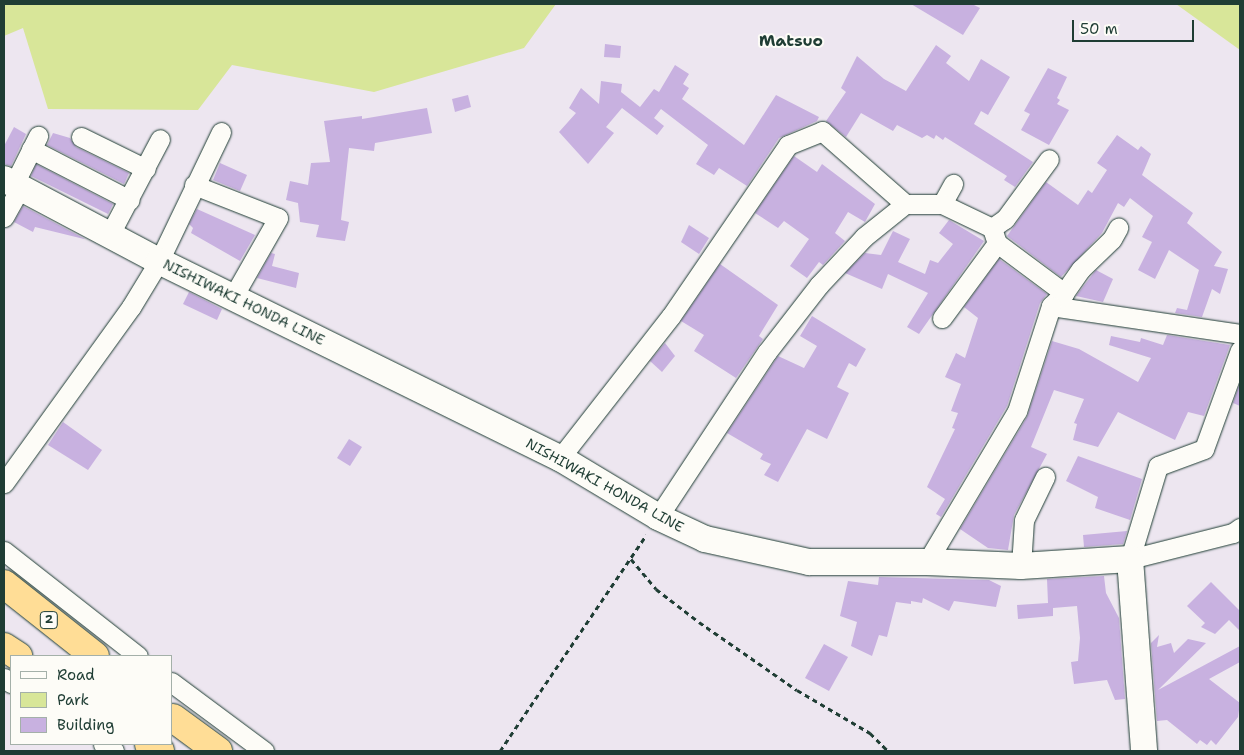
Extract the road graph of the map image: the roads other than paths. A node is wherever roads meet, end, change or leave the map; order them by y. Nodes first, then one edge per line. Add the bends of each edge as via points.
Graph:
1 (221, 132) dead end
2 (81, 137) dead end
3 (160, 139) dead end
4 (1049, 158) dead end
5 (146, 169) junction
6 (13, 184) edge
7 (953, 184) dead end
8 (194, 185) junction
9 (130, 200) junction
10 (905, 204) junction
11 (942, 204) junction
12 (4, 217) edge
13 (1118, 228) dead end
14 (110, 234) junction
15 (995, 236) junction
16 (159, 261) junction
17 (1064, 293) junction
18 (234, 297) junction
19 (1051, 306) junction
20 (942, 318) dead end
21 (1240, 334) edge
22 (1240, 350) edge
23 (560, 458) junction
24 (1045, 477) dead end
25 (4, 483) edge
26 (658, 517) junction
27 (1240, 528) edge
28 (4, 552) edge
29 (1130, 559) junction
30 (927, 562) junction
31 (1021, 566) junction
32 (4, 584) edge
33 (4, 647) edge
34 (16, 655) edge
35 (94, 655) edge
36 (137, 655) edge
37 (172, 683) edge
38 (172, 717) edge
39 (218, 751) edge
40 (225, 751) edge
41 (264, 751) edge
42 (1144, 751) edge

1 - 8 street
2 - 5 street
3 - 5 street
4 - 15 street
5 - 9 street
6 - 9 street via 34,142
6 - 12 street
6 - 14 main road, NISHIWAKI HONDA LINE
7 - 11 street
8 - 16 street
8 - 18 street via 278,218
9 - 14 street
10 - 11 street
10 - 23 street via 822,131 788,146 671,316
10 - 26 street via 864,237 819,285 767,352
11 - 15 street
13 - 17 street
14 - 16 main road, NISHIWAKI HONDA LINE
15 - 17 street
15 - 20 street
16 - 18 main road, NISHIWAKI HONDA LINE
16 - 25 street via 131,307
17 - 19 street
18 - 23 main road, NISHIWAKI HONDA LINE
19 - 21 street
19 - 30 street via 1017,410
22 - 29 street via 1204,449 1158,466
23 - 26 main road, NISHIWAKI HONDA LINE
24 - 31 street via 1024,520
26 - 30 main road, NISHIWAKI HONDA LINE via 705,539 809,562
27 - 29 street via 1215,538
28 - 36 street
29 - 31 main road, NISHIWAKI HONDA LINE
29 - 42 main road
30 - 31 main road, NISHIWAKI HONDA LINE
32 - 35 highway, 2
33 - 34 highway
37 - 41 street
38 - 39 highway
38 - 40 highway

